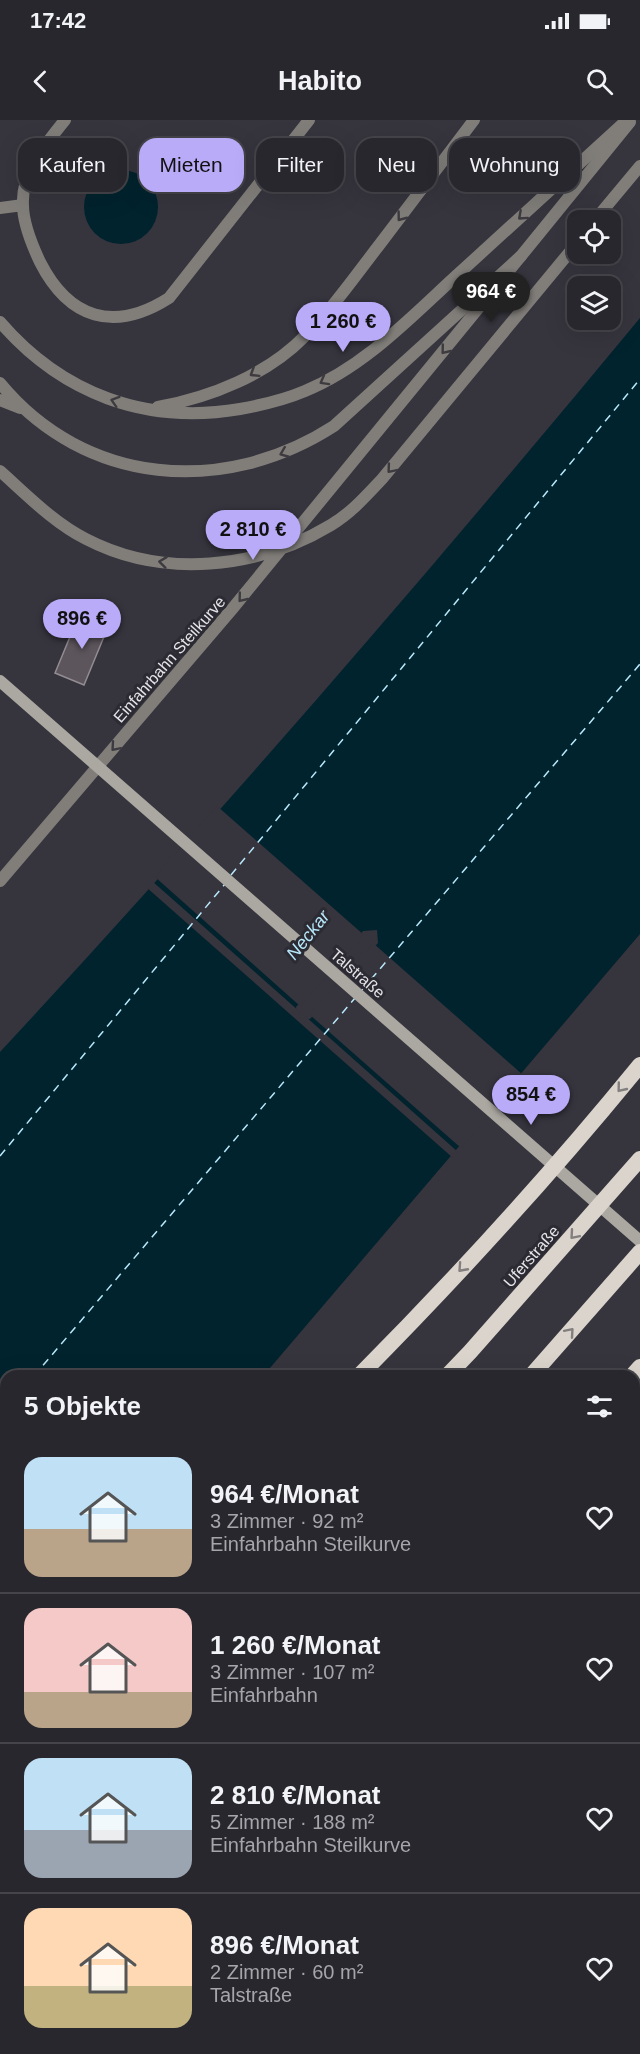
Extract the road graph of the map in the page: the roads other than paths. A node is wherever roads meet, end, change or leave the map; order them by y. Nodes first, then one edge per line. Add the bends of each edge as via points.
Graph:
1 (65, 120) edge
2 (309, 120) edge
3 (474, 120) edge
4 (627, 120) edge
5 (632, 120) edge
6 (640, 166) edge
7 (23, 205) junction
8 (0, 208) edge
9 (604, 210) edge
10 (567, 255) edge
11 (521, 256) junction
12 (0, 322) edge
13 (2, 390) edge
14 (143, 409) junction
15 (0, 471) edge
16 (0, 681) edge
17 (0, 881) edge
18 (640, 1065) edge
19 (640, 1159) edge
20 (554, 1166) junction
21 (640, 1241) edge
22 (640, 1252) edge
23 (365, 1370) edge
24 (453, 1370) edge
25 (536, 1370) edge

1 - 7 street via 36,158
2 - 7 street via 169,298 150,310 106,317 68,302 47,276 31,244
3 -> 14 street via 304,338 242,381 206,395
4 -> 14 street via 392,334 348,368 306,391 266,405 189,414
5 - 11 street, Einfahrbahn Steilkurve
6 - 9 street
7 - 8 street
10 -> 15 street via 362,500 332,525 278,550 224,563 142,559 86,539 65,526
11 -> 13 street via 334,426 311,441 260,462 201,471 128,465 89,453 59,437
11 -> 17 street, Einfahrbahn Steilkurve via 233,608
14 -> 12 street via 103,397 72,382 19,344
16 - 20 main road, Talstraße
18 -> 20 highway
19 -> 24 highway, Uferstraße
20 - 21 main road, Talstraße
20 -> 23 highway
25 -> 22 highway

